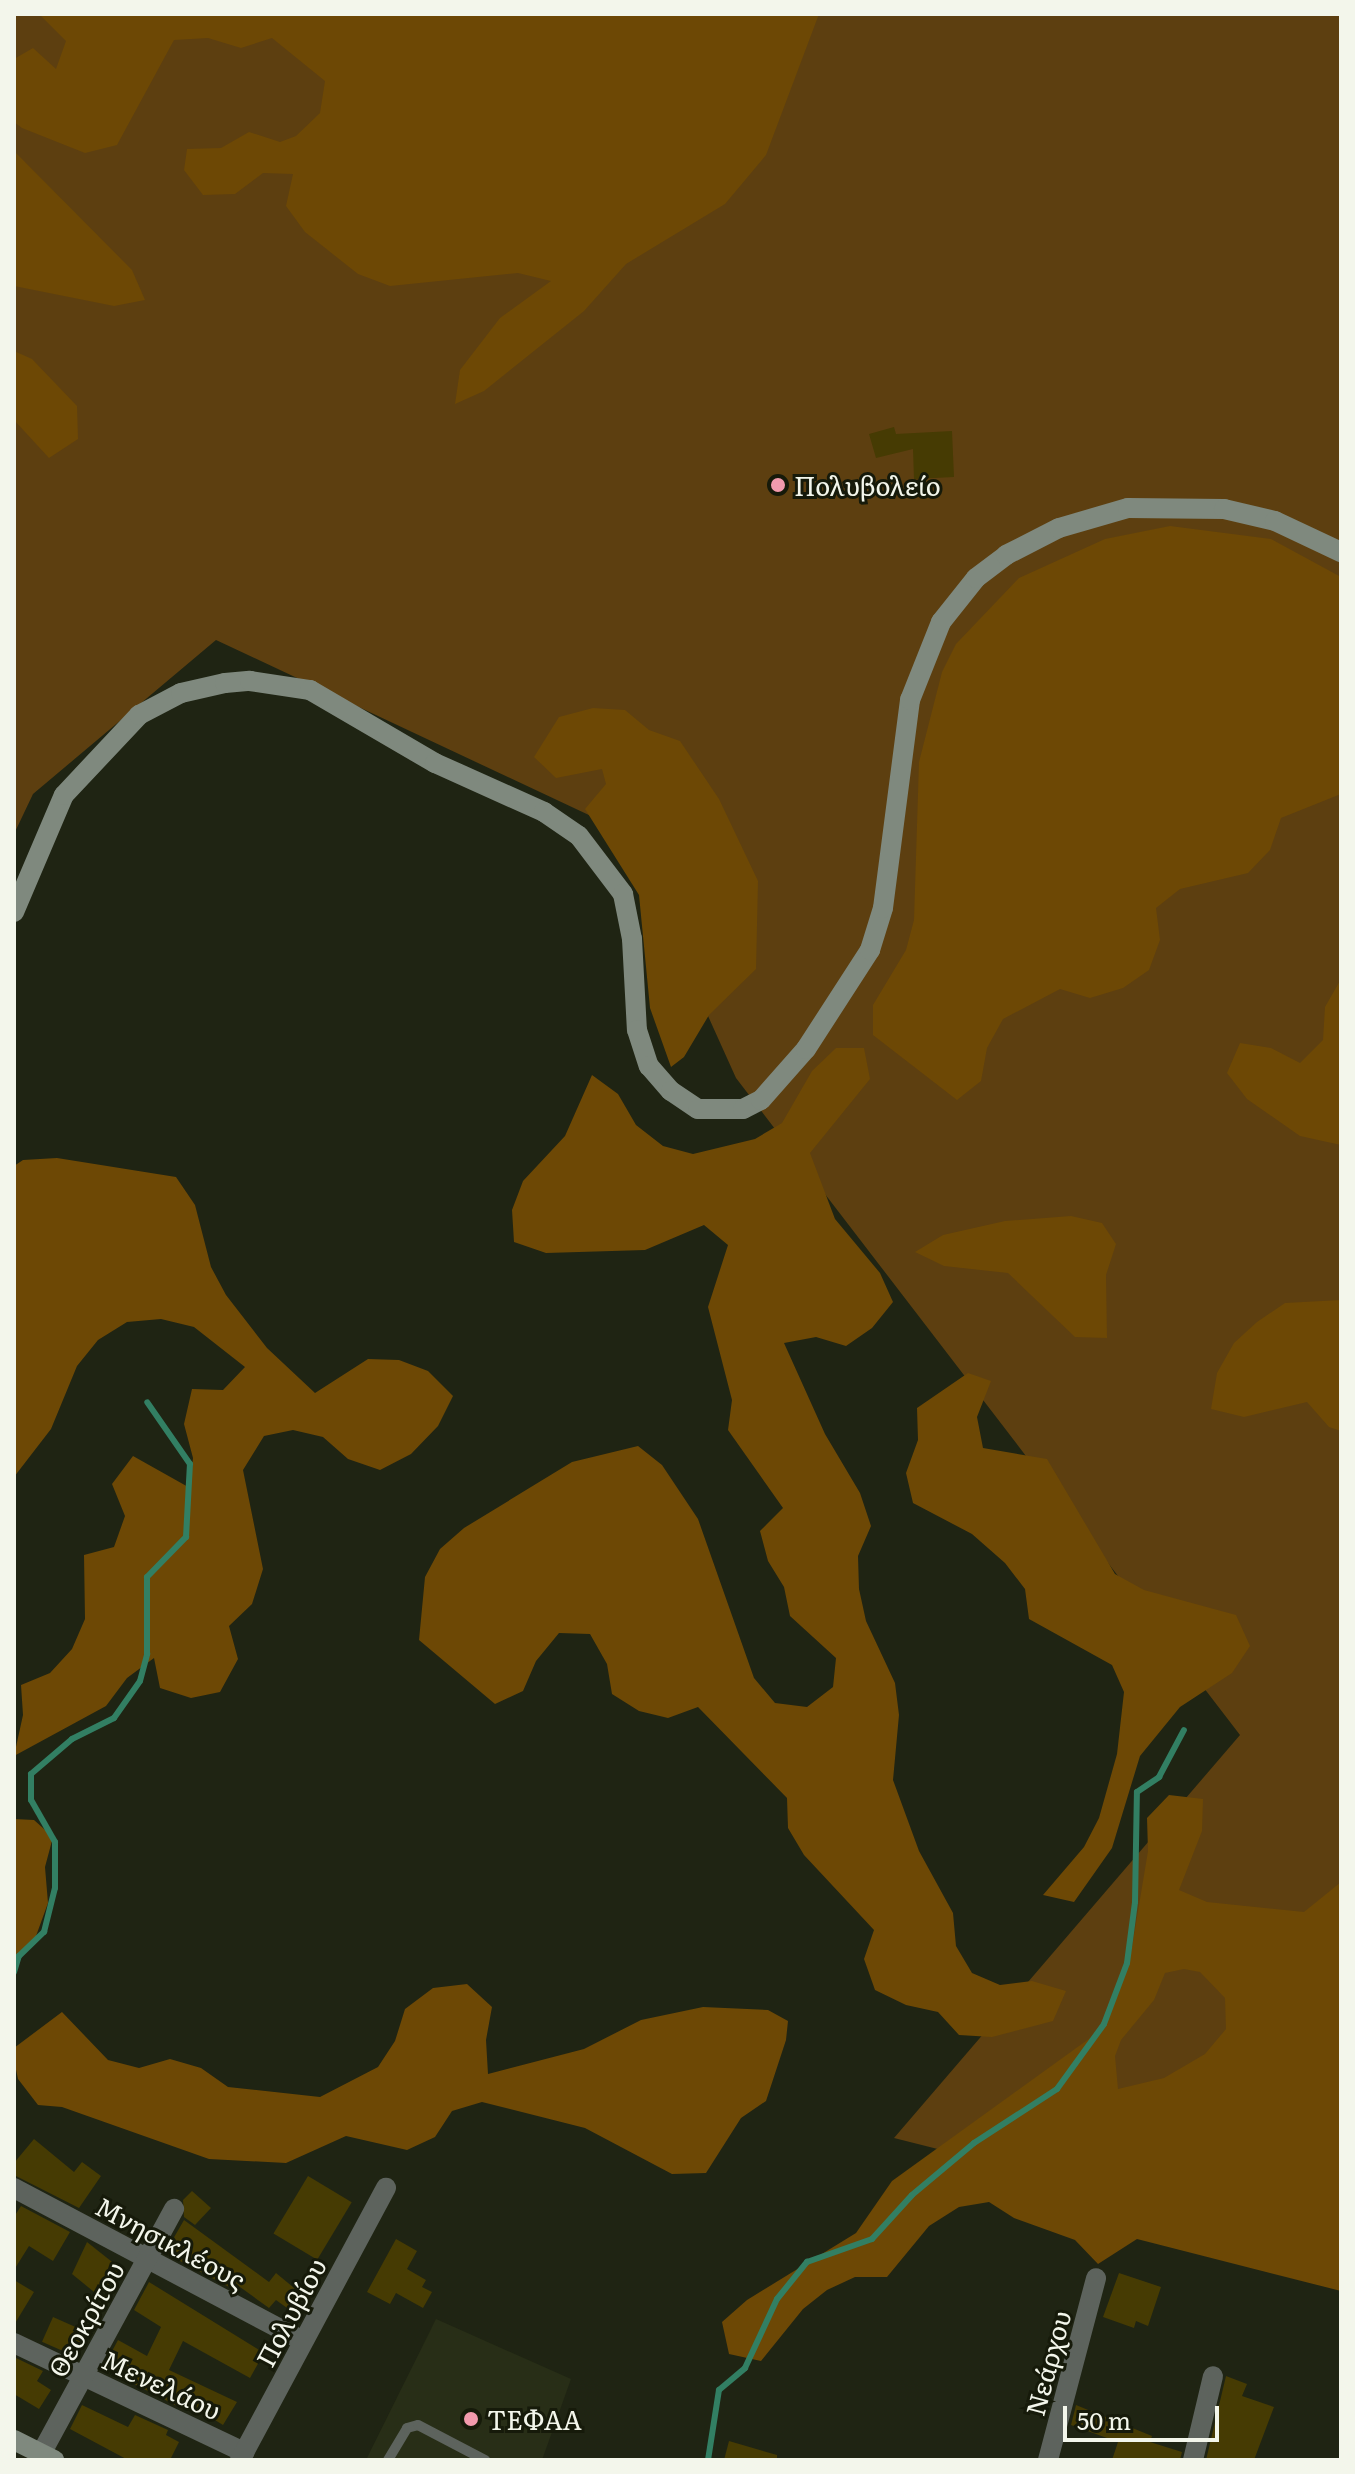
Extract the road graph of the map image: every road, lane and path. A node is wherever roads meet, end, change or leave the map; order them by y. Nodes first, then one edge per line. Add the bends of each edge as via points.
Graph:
1 (1341, 552) edge
2 (14, 912) edge
3 (14, 2188) edge
4 (386, 2188) dead end
5 (174, 2209) dead end
6 (147, 2259) junction
7 (1096, 2278) dead end
8 (303, 2341) junction
9 (14, 2343) edge
10 (84, 2375) junction
11 (1213, 2376) dead end
12 (14, 2440) edge
13 (242, 2456) edge
14 (47, 2457) edge
15 (388, 2460) edge
16 (485, 2460) edge
17 (1048, 2460) edge
18 (1193, 2460) edge

1 - 2 street via 1275,521 1224,509 1128,508 1059,528 1006,555 976,578 941,622 910,700 883,908 870,950 806,1049 761,1100 743,1109 698,1109 671,1091 649,1066 637,1030 632,939 623,894 579,836 544,812 435,763 310,690 225,683 181,693 139,715 64,795
3 - 6 street, Μνησικλέους
4 - 8 street, Πολυβίου
5 - 6 street, Θεοκρίτου
6 - 8 street, Μνησικλέους
6 - 10 street, Θεοκρίτου
7 - 17 street, Νεάρχου
8 - 13 street, Πολυβίου
9 - 10 street, Μενελάου
10 - 13 street, Μενελάου
10 - 14 street, Θεοκρίτου
11 - 18 street
12 - 14 street
15 - 16 lane via 407,2428 418,2425

